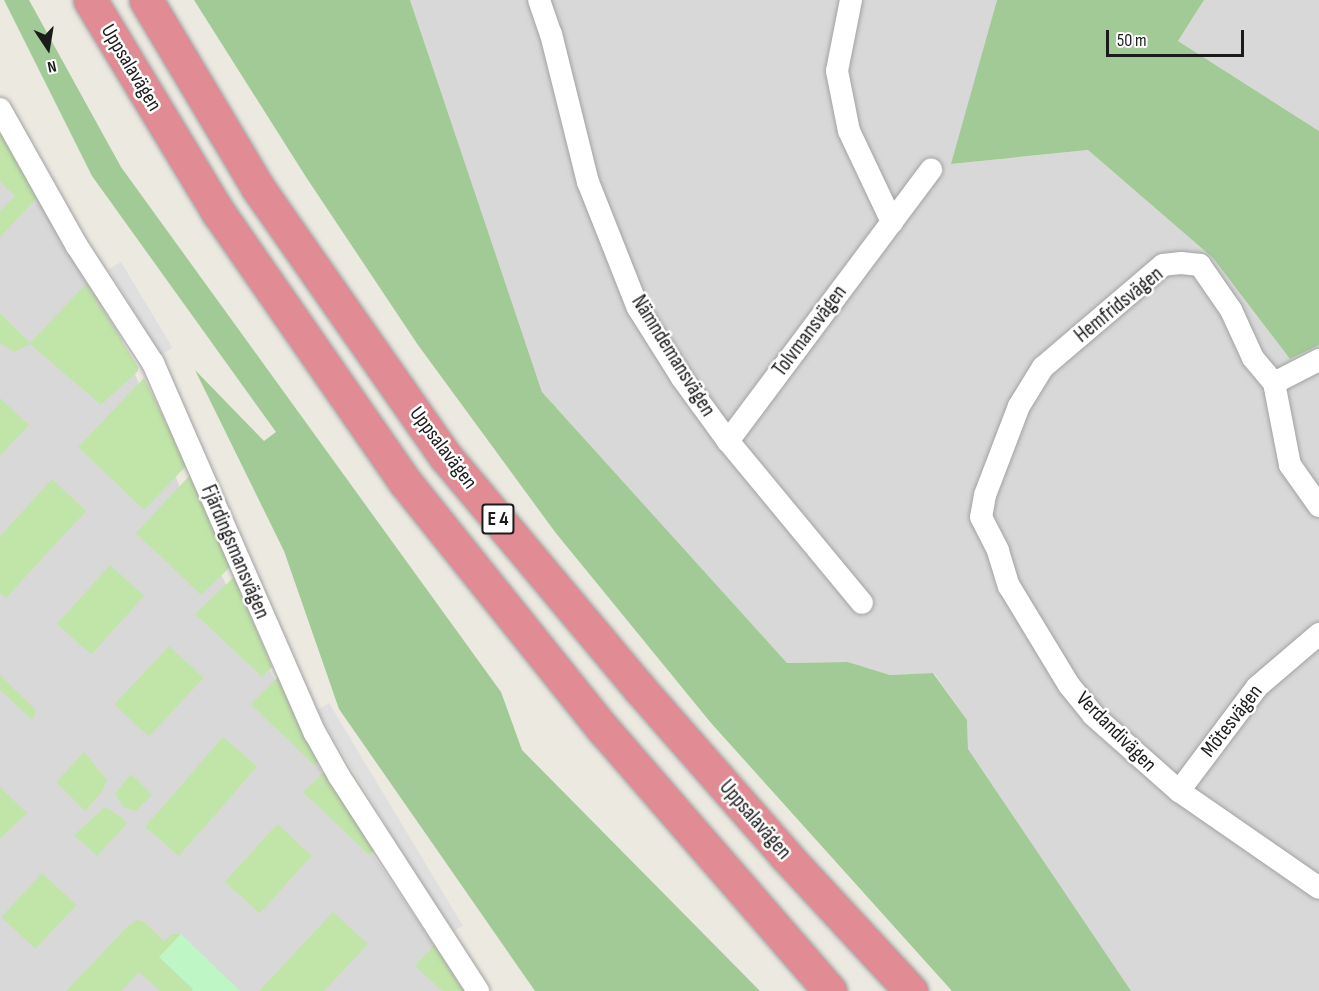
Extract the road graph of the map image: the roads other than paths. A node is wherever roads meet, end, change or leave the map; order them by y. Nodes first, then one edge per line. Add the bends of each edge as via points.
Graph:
1 (90, 0) edge
2 (146, 0) edge
3 (539, 0) edge
4 (852, 0) edge
5 (0, 109) edge
6 (931, 170) dead end
7 (892, 222) junction
8 (1319, 360) edge
9 (1274, 383) junction
10 (728, 441) junction
11 (1319, 506) edge
12 (981, 517) joint
13 (862, 603) dead end
14 (1319, 634) edge
15 (1179, 791) junction
16 (1319, 888) edge
17 (478, 991) edge
18 (830, 991) edge
19 (911, 991) edge

1 - 18 highway, Uppsalavägen / E 4 via 218,212 405,482 604,730
2 - 19 highway, Uppsalavägen / E 4 via 258,188 446,457 640,689
3 - 10 street, Nämndemansvägen via 588,182 638,308
4 - 7 street via 837,71 849,131
5 - 17 street, Fjärdingsmansvägen via 77,246 153,363 315,733
6 - 7 street, Tolvmansvägen
7 - 10 street, Tolvmansvägen
8 - 9 street
9 - 11 street, Hemfridsvägen via 1290,465
9 - 12 street, Hemfridsvägen via 1253,358 1231,310 1200,265 1163,265 1043,367 1019,406
10 - 13 street, Nämndemansvägen
12 - 15 street, Verdandivägen via 1009,586 1069,685 1110,731
14 - 15 street, Mötesvägen via 1257,687
15 - 16 street, Verdandivägen

